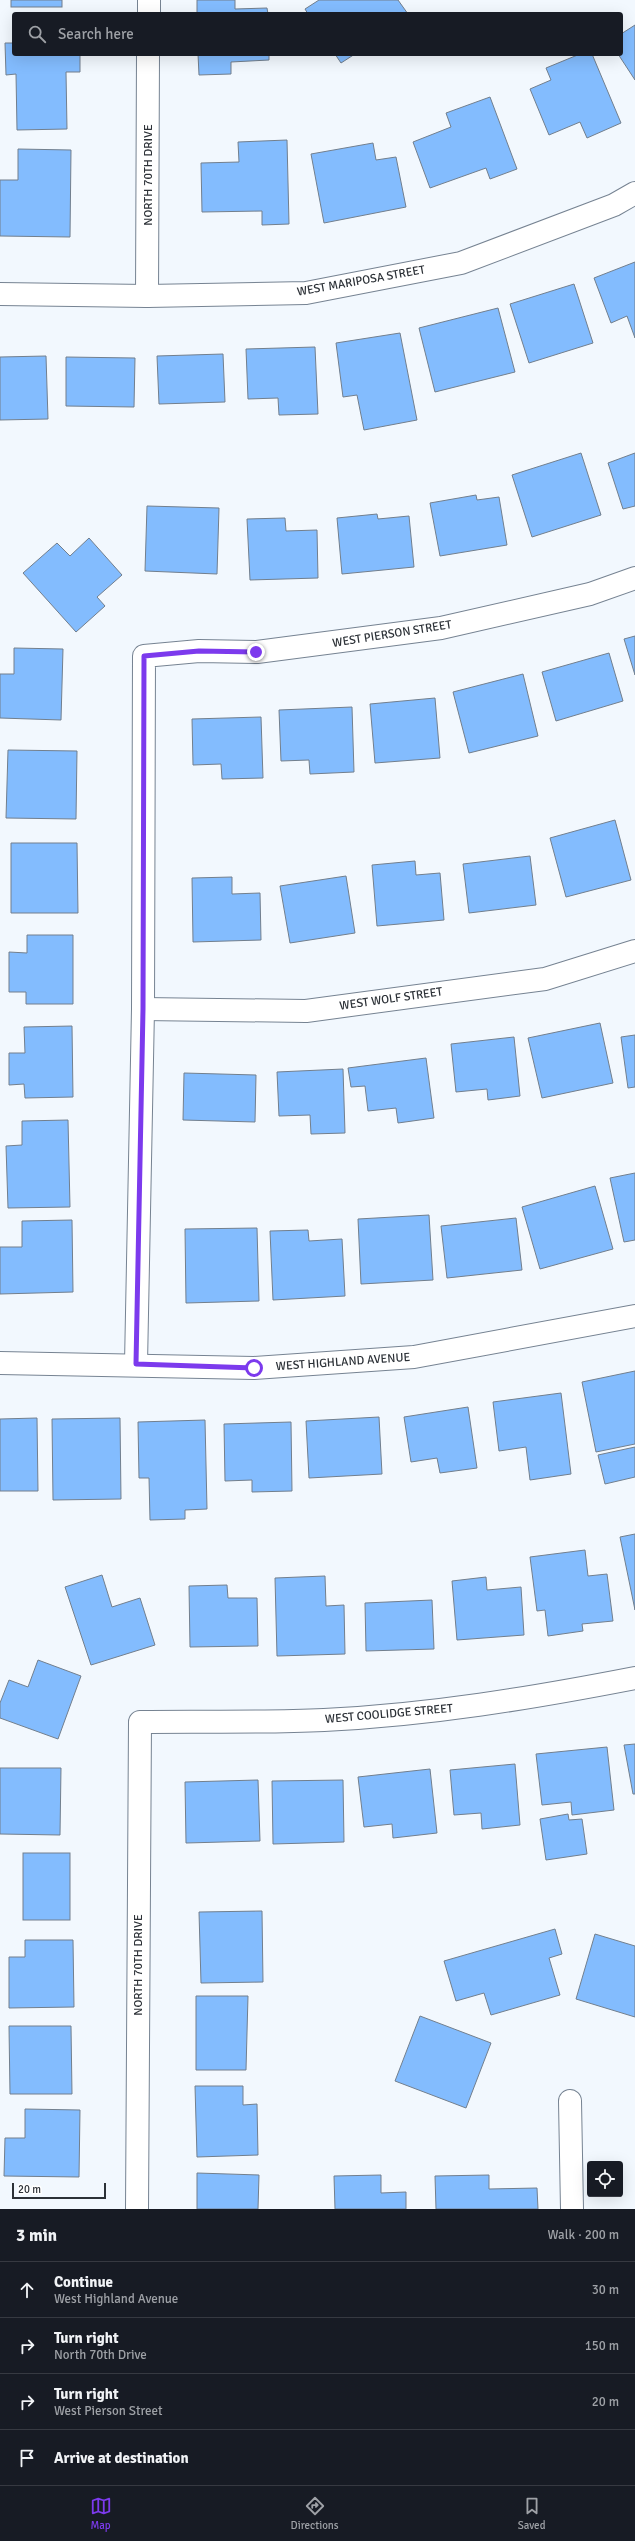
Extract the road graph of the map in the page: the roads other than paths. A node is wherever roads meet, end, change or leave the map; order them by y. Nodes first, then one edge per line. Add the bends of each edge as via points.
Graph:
1 (149, 0) edge
2 (149, 12) edge
3 (148, 56) edge
4 (635, 193) edge
5 (0, 294) edge
6 (147, 296) junction
7 (635, 578) edge
8 (635, 951) edge
9 (143, 1009) junction
10 (635, 1316) edge
11 (0, 1363) edge
12 (136, 1364) junction
13 (635, 1678) edge
14 (140, 1722) joint
15 (570, 2101) dead end
16 (137, 2209) edge
17 (572, 2209) edge

1 - 2 street
3 - 6 street, NORTH 70TH DRIVE
4 - 6 street, WEST MARIPOSA STREET via 614,205 461,263 306,293
5 - 6 street, WEST MARIPOSA STREET
7 - 9 street, WEST PIERSON STREET via 590,594 441,628 256,652 199,651 144,656
8 - 9 street, WEST WOLF STREET via 545,979 306,1011
9 - 12 street
10 - 12 street, WEST HIGHLAND AVENUE via 414,1357 254,1368
11 - 12 street, WEST HIGHLAND AVENUE
13 - 14 street, WEST COOLIDGE STREET via 484,1705 406,1714 324,1720
14 - 16 street, NORTH 70TH DRIVE
15 - 17 street

